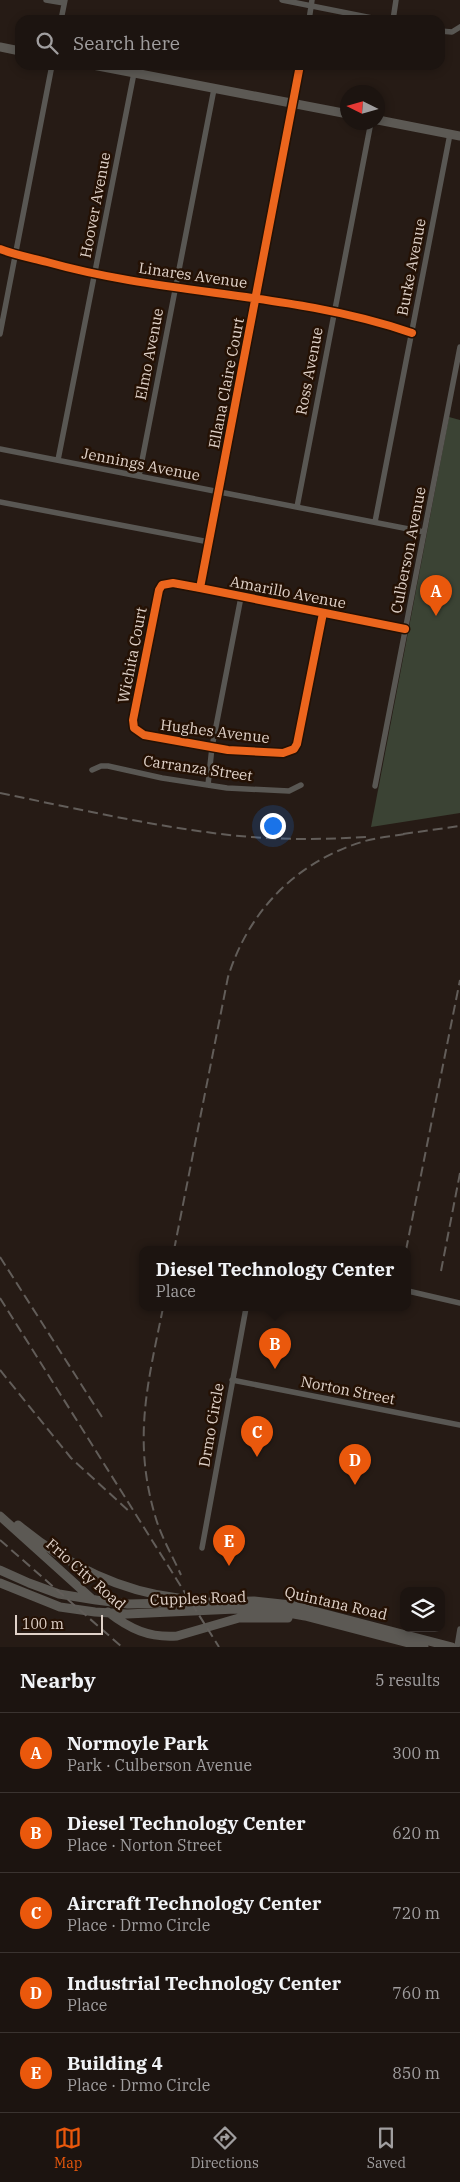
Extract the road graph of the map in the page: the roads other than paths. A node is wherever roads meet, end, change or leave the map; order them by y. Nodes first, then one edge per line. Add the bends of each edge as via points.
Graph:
1 (46, 0) edge
2 (282, 0) edge
3 (396, 0) edge
4 (64, 2) edge
5 (312, 3) edge
6 (62, 15) edge
7 (361, 15) edge
8 (394, 15) edge
9 (460, 27) edge
10 (445, 32) edge
11 (0, 47) edge
12 (15, 50) edge
13 (51, 70) edge
14 (119, 70) edge
15 (299, 70) edge
16 (134, 73) junction
17 (214, 89) junction
18 (292, 104) junction
19 (340, 113) edge
20 (385, 121) edge
21 (369, 130) edge
22 (450, 134) junction
23 (460, 136) edge
24 (0, 249) edge
25 (15, 254) junction
26 (95, 274) junction
27 (176, 287) junction
28 (256, 297) junction
29 (335, 312) junction
30 (412, 333) junction
31 (0, 334) edge
32 (460, 347) edge
33 (0, 449) edge
34 (58, 460) junction
35 (139, 476) junction
36 (219, 491) junction
37 (0, 502) edge
38 (297, 507) junction
39 (375, 522) junction
40 (424, 532) junction
41 (209, 542) junction
42 (165, 584) joint
43 (200, 588) junction
44 (241, 597) junction
45 (322, 613) junction
46 (405, 629) junction
47 (138, 733) joint
48 (212, 747) junction
49 (92, 770) dead end
50 (208, 785) junction
51 (301, 785) dead end
52 (375, 786) dead end
53 (411, 1292) edge
54 (460, 1302) edge
55 (245, 1311) edge
56 (232, 1380) junction
57 (460, 1425) edge
58 (0, 1510) edge
59 (4, 1516) edge
60 (202, 1548) dead end
61 (0, 1570) edge
62 (0, 1582) edge
63 (211, 1601) junction
64 (236, 1610) junction
65 (340, 1627) joint
66 (460, 1629) edge
67 (424, 1647) edge
68 (452, 1647) edge
69 (456, 1647) edge

1 - 4 street
2 - 5 street
3 - 8 street
4 - 6 street
5 - 7 street
9 - 10 street
11 - 12 main road
13 - 25 street
14 - 16 main road
15 - 18 street, Ellana Claire Court
16 - 17 main road
16 - 26 street, Hoover Avenue
17 - 18 main road
17 - 27 street, Elmo Avenue
18 - 19 main road
18 - 28 street, Ellana Claire Court
20 - 22 main road
21 - 29 street, Ross Avenue
22 - 23 main road
22 - 30 street, Burke Avenue
24 - 25 street, Linares Avenue
25 - 26 street, Linares Avenue
25 - 31 street
26 - 27 street, Linares Avenue
26 - 34 street, Hoover Avenue
27 - 28 street, Linares Avenue
27 - 35 street, Elmo Avenue
28 - 29 street, Linares Avenue
28 - 36 street, Ellana Claire Court
29 - 30 street, Linares Avenue
29 - 38 street, Ross Avenue
30 - 39 street, Burke Avenue
32 - 40 street, Culberson Avenue
33 - 34 street, Jennings Avenue
34 - 35 street, Jennings Avenue
35 - 36 street, Jennings Avenue
36 - 38 street, Jennings Avenue
36 - 41 street, Ellana Claire Court
37 - 41 street
38 - 39 street, Jennings Avenue
39 - 40 street, Jennings Avenue
40 - 46 street, Culberson Avenue
41 - 43 street, Ellana Claire Court
42 - 43 street, Amarillo Avenue
42 - 47 street, Wichita Court via 159,590 133,720
43 - 44 street, Amarillo Avenue
44 - 45 street, Amarillo Avenue
44 - 48 street
45 - 46 street, Amarillo Avenue
45 - 48 street, Hughes Avenue via 297,744 288,752
46 - 52 street, Culberson Avenue
47 - 48 street, Hughes Avenue
48 - 50 street
49 - 50 street, Carranza Street via 108,766
50 - 51 street, Carranza Street via 289,791
53 - 54 street
55 - 56 street, Drmo Circle
56 - 57 street, Norton Street
56 - 60 street, Drmo Circle
58 - 59 main road, Frio City Road
59 - 63 main road, Frio City Road via 48,1549 93,1574 152,1594
59 - 64 main road, Frio City Road via 102,1608 126,1626 159,1637 177,1636
61 - 63 main road, Cupples Road via 59,1594 96,1600 128,1604
62 - 64 main road, Cupples Road via 60,1608 127,1614
63 - 64 main road, Quintana Road
64 - 65 main road, Cupples Road via 290,1613
64 - 68 main road, Quintana Road via 270,1602 307,1608
65 - 67 main road, Quintana Road
66 - 69 street

